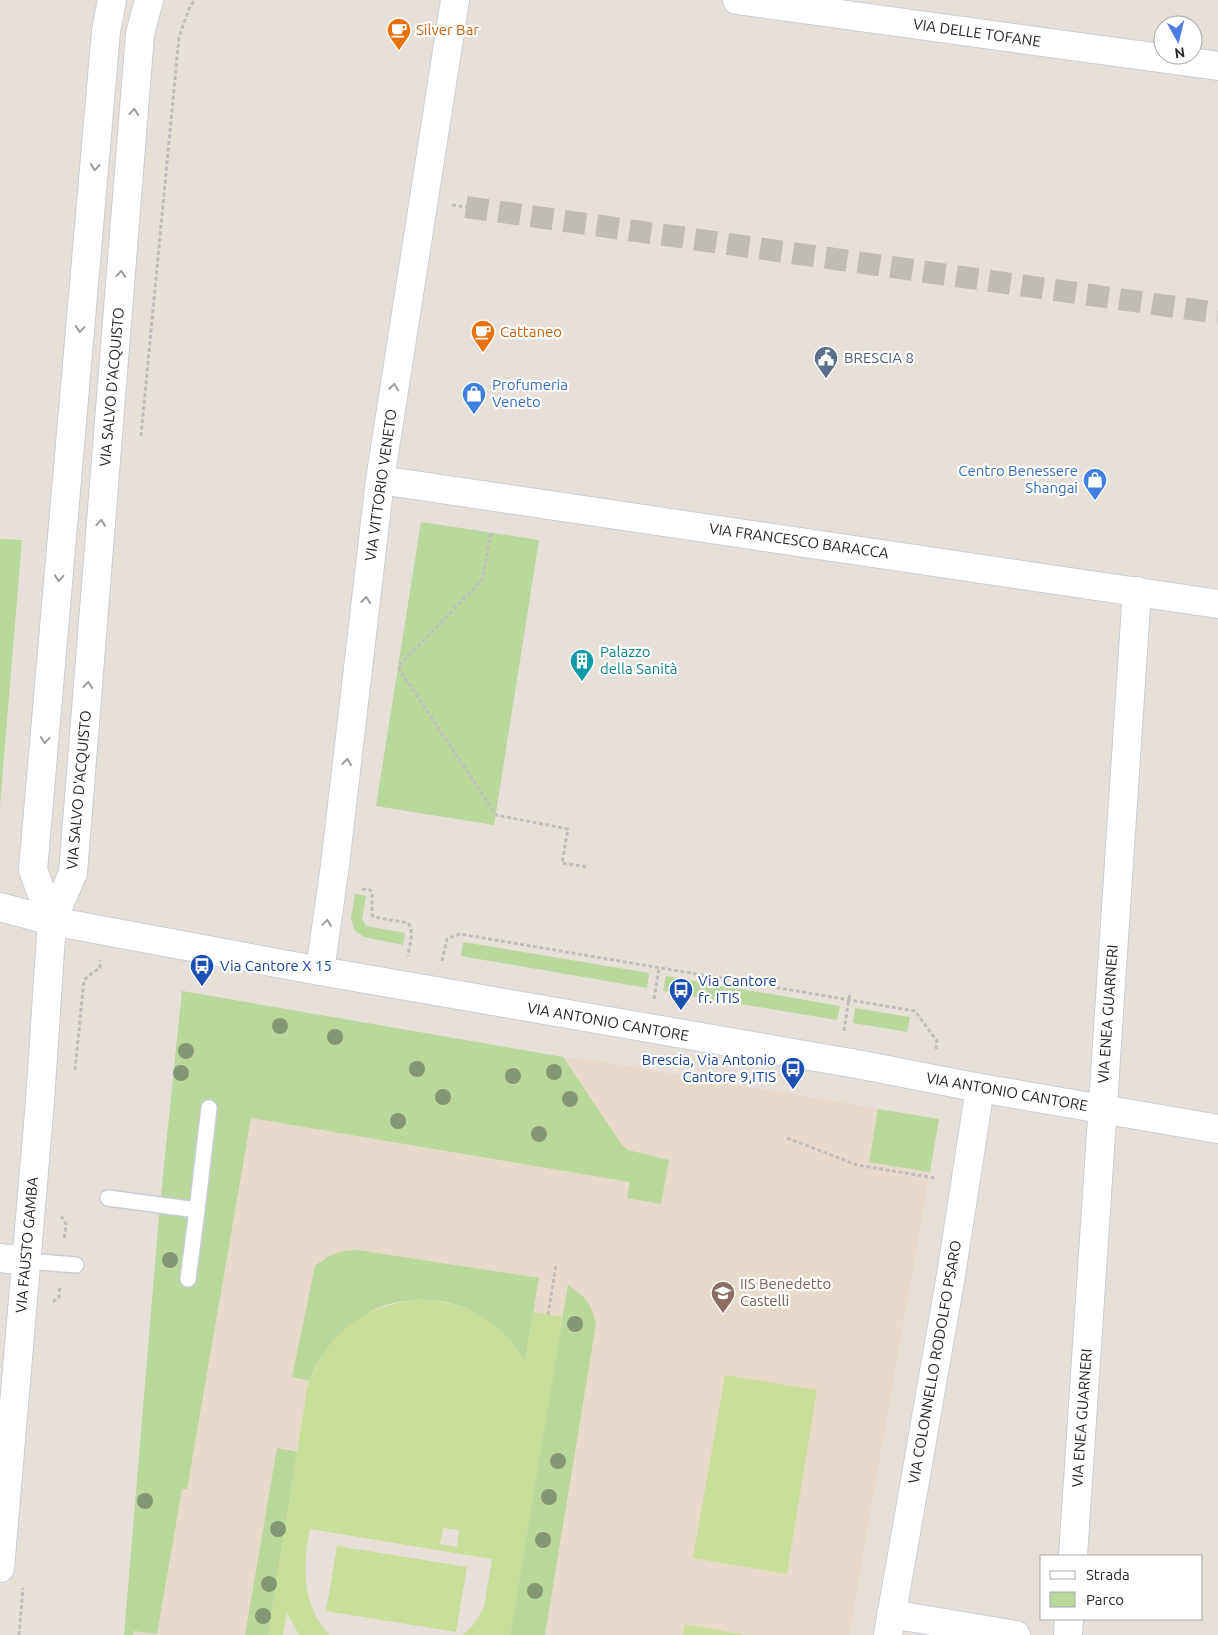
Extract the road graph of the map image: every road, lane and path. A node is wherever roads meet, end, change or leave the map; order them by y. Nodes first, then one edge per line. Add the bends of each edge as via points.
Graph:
1 (112, 0) edge
2 (149, 0) edge
3 (194, 0) edge
4 (455, 0) edge
5 (737, 0) edge
6 (906, 11) edge
7 (1218, 66) edge
8 (140, 442) dead end
9 (380, 480) junction
10 (491, 533) dead end
11 (1137, 591) junction
12 (1218, 604) edge
13 (588, 867) dead end
14 (360, 888) dead end
15 (0, 907) edge
16 (52, 921) junction
17 (400, 955) dead end
18 (442, 962) dead end
19 (660, 968) junction
20 (320, 971) junction
21 (850, 992) dead end
22 (654, 1000) dead end
23 (849, 1000) junction
24 (843, 1034) dead end
25 (936, 1050) dead end
26 (980, 1088) junction
27 (209, 1108) dead end
28 (1102, 1109) junction
29 (1218, 1129) edge
30 (787, 1138) dead end
31 (935, 1178) dead end
32 (108, 1198) dead end
33 (197, 1210) junction
34 (13, 1259) edge
35 (76, 1265) dead end
36 (556, 1265) dead end
37 (188, 1279) dead end
38 (548, 1315) dead end
39 (1073, 1555) edge
40 (0, 1568) edge
41 (1069, 1620) edge
42 (889, 1625) edge
43 (1016, 1635) edge
44 (1068, 1635) edge

1 -> 16 street via 106,31 34,870
16 -> 2 street, VIA SALVO D'ACQUISTO via 73,873 140,34
3 - 8 path via 179,37
9 -> 4 street, VIA VITTORIO VENETO
5 - 6 street, VIA DELLE TOFANE
6 - 7 street, VIA DELLE TOFANE
9 - 11 street, VIA FRANCESCO BARACCA
20 -> 9 street, VIA VITTORIO VENETO
10 - 13 path via 482,580 398,667 496,815 568,828 562,862
11 - 12 street, VIA FRANCESCO BARACCA
11 - 28 street, VIA ENEA GUARNERI
14 - 17 path via 372,892 372,915 410,926 410,956
15 - 16 street, VIA ANTONIO CANTORE
16 - 20 street, VIA ANTONIO CANTORE
16 - 34 street, VIA FAUSTO GAMBA via 40,1101
18 - 19 path via 447,940 460,934
19 - 22 path
19 - 23 path
20 - 26 street, VIA ANTONIO CANTORE
21 - 23 path
23 - 24 path
23 - 25 path via 915,1011 937,1041
26 - 28 street, VIA ANTONIO CANTORE
26 - 42 street, VIA COLONNELLO RODOLFO PSARO via 951,1275
27 - 33 lane
28 - 29 street, VIA ANTONIO CANTORE
28 - 39 street, VIA ENEA GUARNERI
30 - 31 path via 857,1165
32 - 33 lane
33 - 37 lane
34 - 35 lane
34 - 40 street, VIA FAUSTO GAMBA
36 - 38 path
41 - 44 street
42 - 43 street

